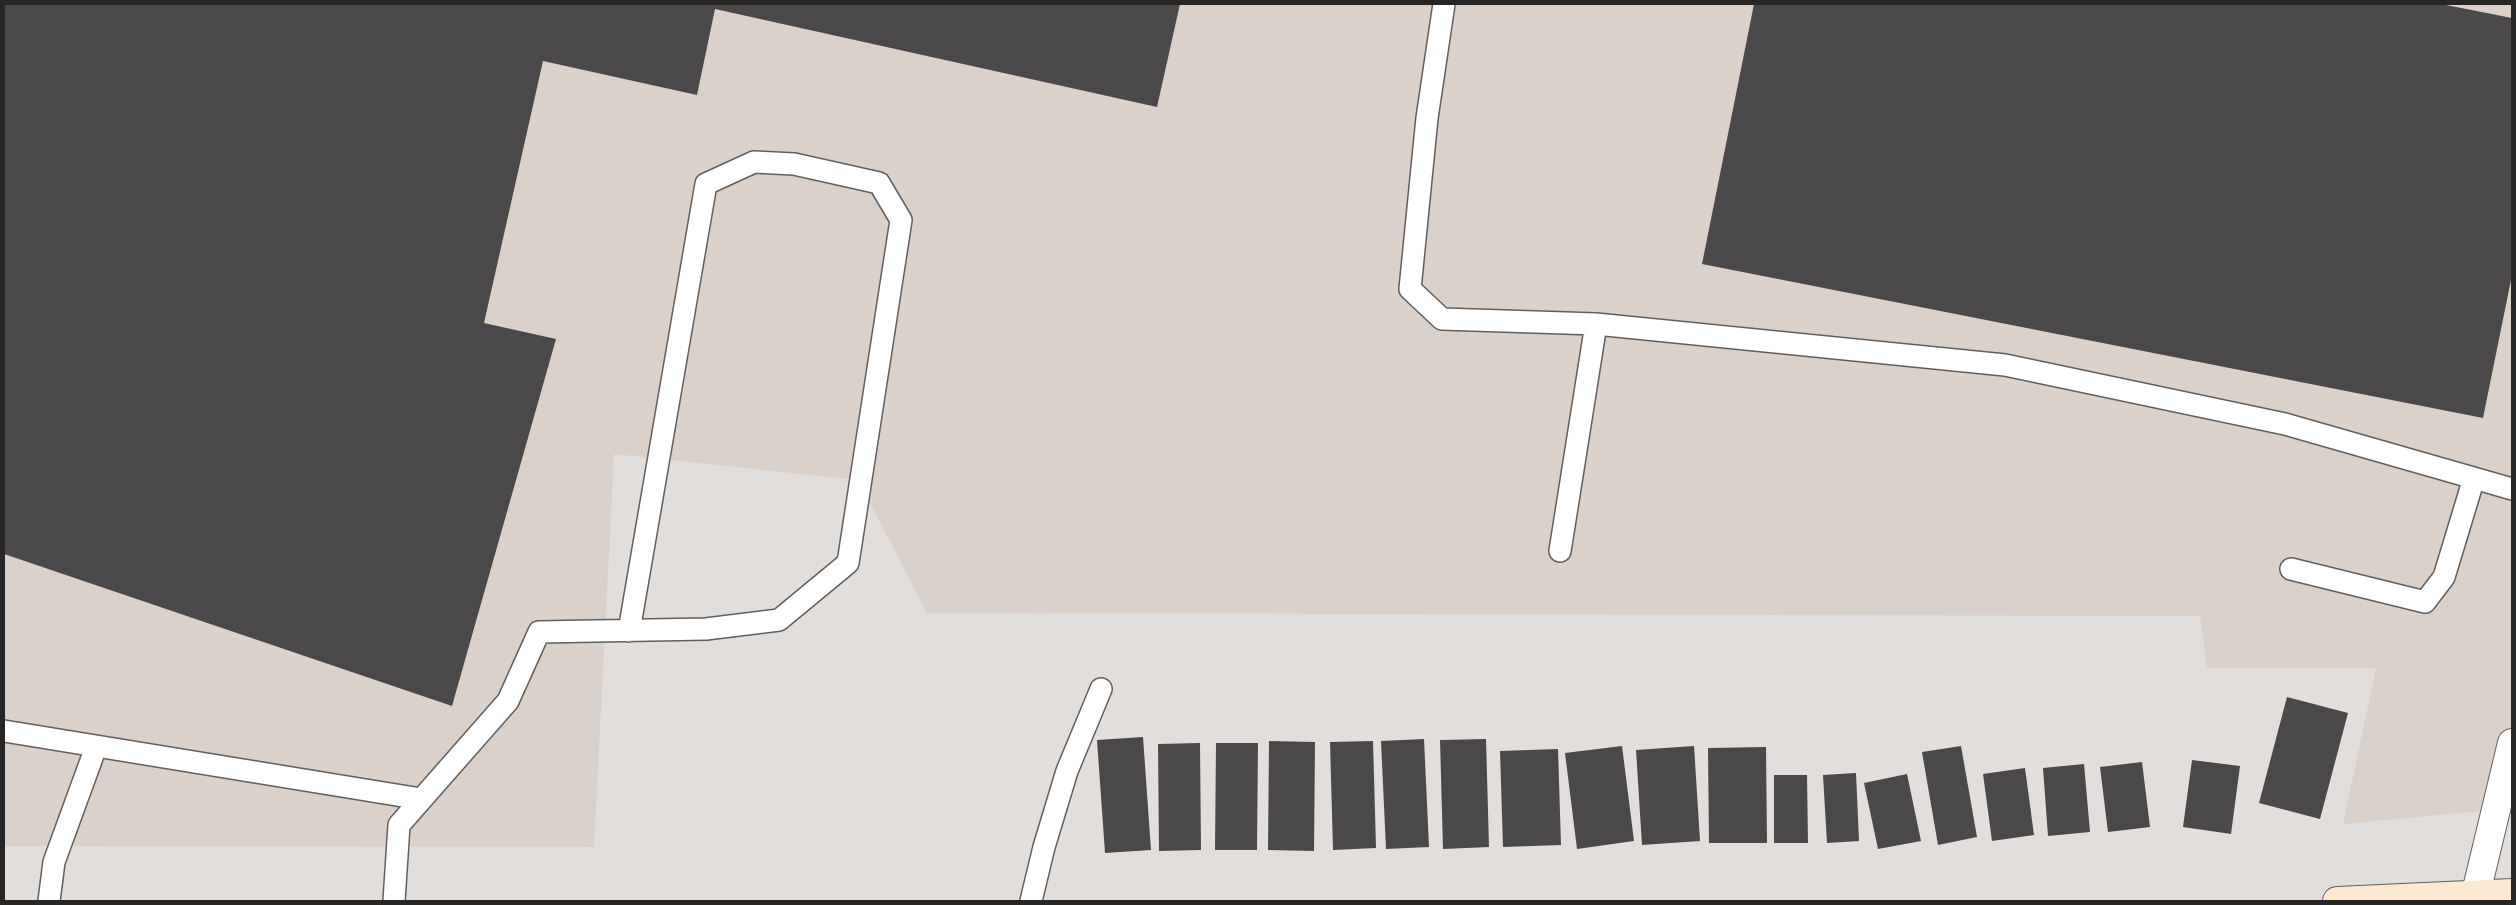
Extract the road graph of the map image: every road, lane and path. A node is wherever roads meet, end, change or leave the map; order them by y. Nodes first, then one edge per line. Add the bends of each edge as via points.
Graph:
1 (1444, 4) edge
2 (1596, 324) junction
3 (2474, 478) junction
4 (2512, 489) edge
5 (1560, 551) dead end
6 (2291, 569) dead end
7 (628, 630) junction
8 (1101, 690) dead end
9 (4, 731) edge
10 (2512, 743) edge
11 (96, 747) junction
12 (422, 799) junction
13 (2512, 893) edge
14 (2475, 898) edge
15 (49, 901) edge
16 (394, 901) edge
17 (1031, 901) edge
18 (2337, 901) edge

1 - 2 lane via 1427,118 1410,289 1442,319
2 - 3 lane via 2005,365 2285,424
2 - 5 lane
3 - 4 lane
3 - 6 lane via 2444,577 2425,602
7 - 7 lane via 706,629 779,620 848,563 901,220 878,183 794,164 754,162 706,184
7 - 12 lane via 539,632 508,701
8 - 17 lane via 1067,771
9 - 11 lane
10 - 14 street
11 - 12 lane
11 - 15 lane via 54,862
12 - 16 lane via 399,825
13 - 14 main road
14 - 18 main road

